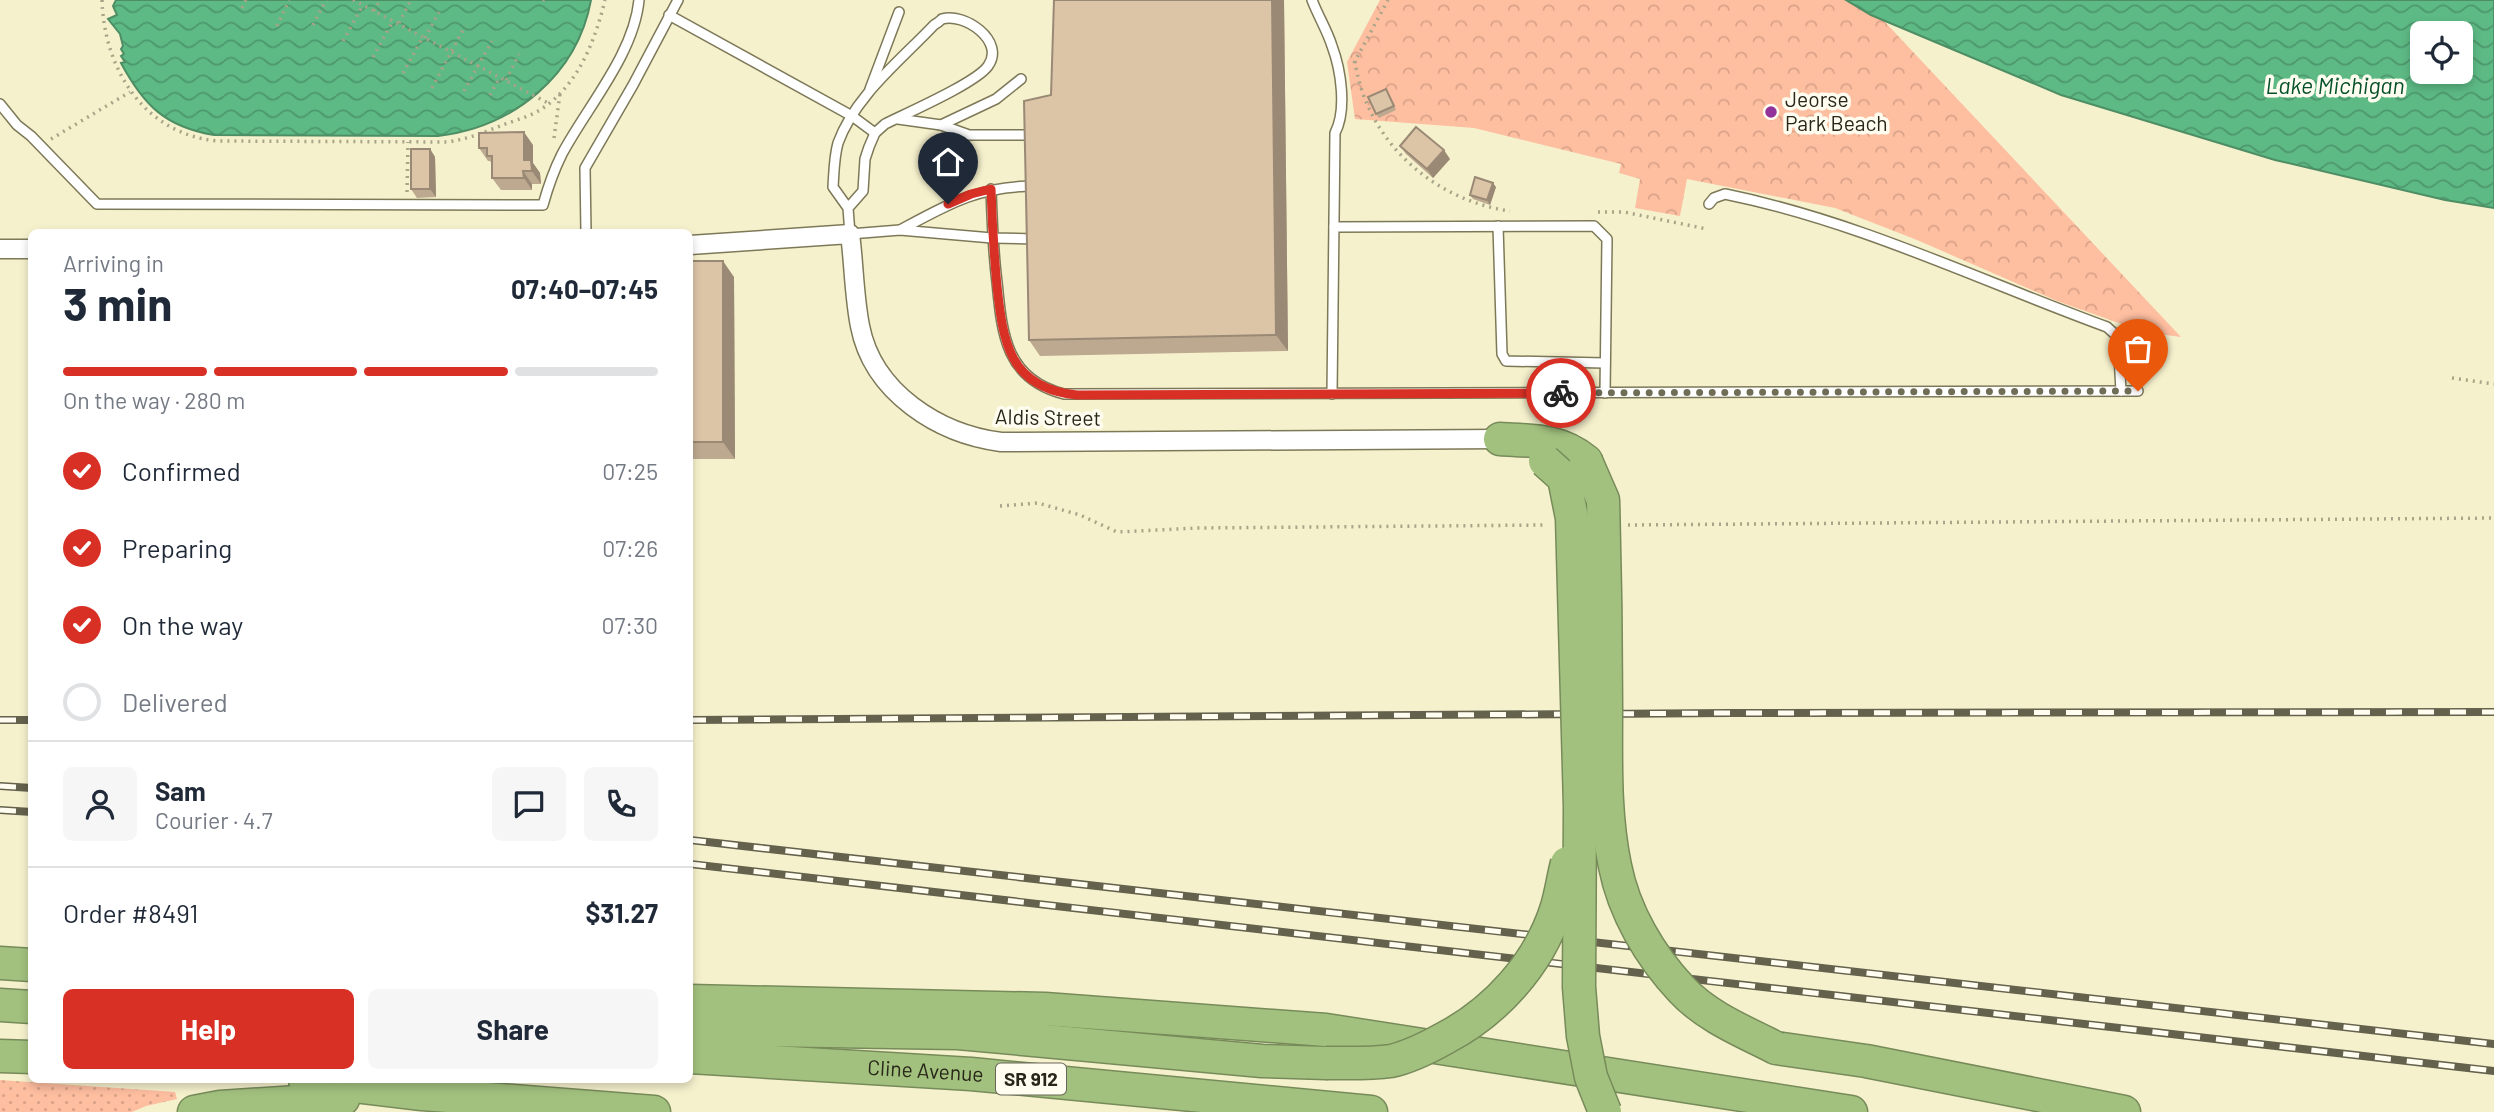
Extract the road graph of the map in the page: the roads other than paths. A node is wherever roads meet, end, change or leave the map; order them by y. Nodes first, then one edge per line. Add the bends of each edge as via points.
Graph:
1 (639, 0) edge
2 (678, 0) edge
3 (1312, 0) edge
4 (899, 12) dead end
5 (669, 15) junction
6 (1021, 79) dead end
7 (867, 96) junction
8 (0, 104) edge
9 (852, 116) junction
10 (896, 118) junction
11 (940, 125) junction
12 (875, 133) junction
13 (1036, 135) edge
14 (1037, 186) edge
15 (991, 189) junction
16 (1709, 204) dead end
17 (848, 208) junction
18 (1498, 226) junction
19 (1334, 227) junction
20 (586, 229) edge
21 (901, 230) junction
22 (850, 234) junction
23 (992, 239) junction
24 (1038, 239) edge
25 (693, 245) edge
26 (0, 249) edge
27 (28, 249) edge
28 (1605, 363) junction
29 (2120, 391) junction
30 (2138, 391) dead end
31 (1605, 393) junction
32 (1332, 394) junction
33 (1500, 439) junction
34 (1580, 807) junction
35 (0, 963) edge
36 (28, 965) edge
37 (693, 1001) edge
38 (0, 1005) edge
39 (28, 1007) edge
40 (693, 1029) edge
41 (0, 1056) edge
42 (28, 1057) edge
43 (693, 1057) edge
44 (330, 1083) edge
45 (422, 1094) junction
46 (194, 1112) edge
47 (654, 1112) edge
48 (1371, 1112) edge
49 (1605, 1112) edge
50 (1852, 1112) edge
51 (2124, 1112) edge

1 - 8 lane via 629,37 562,154 544,205 97,204
2 - 5 lane
3 - 19 lane via 1332,44 1340,87
4 - 7 lane
5 - 9 lane
5 - 20 lane via 585,168
6 - 11 lane via 996,99
7 - 9 lane
7 - 10 lane via 942,19 963,21 985,34 993,59 979,76
9 - 12 lane
9 - 17 lane via 838,144 833,187
10 - 11 lane
10 - 12 lane
11 - 13 lane via 969,135
12 - 17 lane via 865,159 863,191
14 - 15 lane
15 - 21 lane via 948,204
15 - 23 lane
16 - 29 lane via 1726,194 1814,216 2107,327 2118,337
17 - 22 lane
18 - 19 lane
18 - 28 lane via 1502,354 1506,361
18 - 28 lane via 1594,226 1607,239
19 - 32 lane
21 - 22 lane
21 - 23 lane
22 - 25 street
22 - 33 street, Aldis Street via 860,326 876,366 917,411 977,439
23 - 24 lane
23 - 32 lane via 1004,338 1019,367 1042,386 1077,395
26 - 27 street
28 - 31 lane
29 - 30 lane
29 - 31 lane
31 - 32 lane
33 - 34 highway, bridge via 1545,461 1564,478 1572,518
33 - 51 highway, bridge via 1572,449 1586,461 1603,500 1606,789 1615,866 1640,935 1682,991 1726,1022 1776,1048
34 - 40 highway, bridge via 1556,909 1520,976 1494,1006 1462,1029 1392,1060 1262,1060 958,1033
34 - 49 highway, bridge via 1579,987 1591,1077
35 - 36 highway
37 - 50 highway via 1045,1009 1326,1030
38 - 39 highway
41 - 42 highway
43 - 48 highway, Cline Avenue / SR 912 via 984,1075
44 - 45 highway
45 - 46 highway
45 - 47 highway

